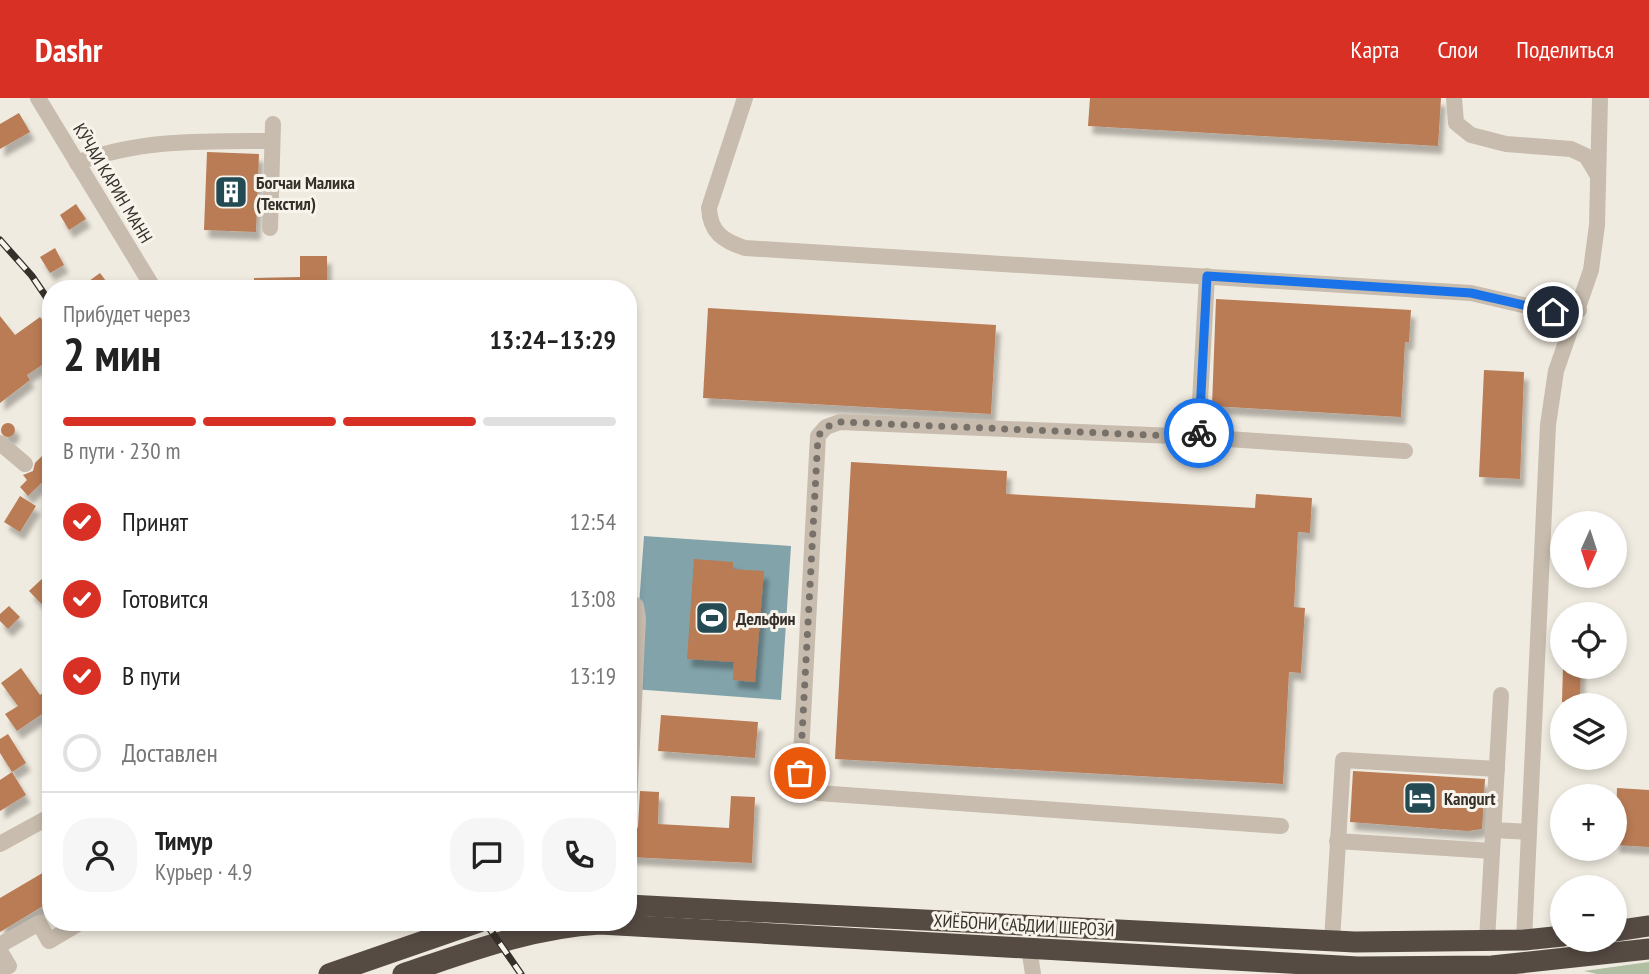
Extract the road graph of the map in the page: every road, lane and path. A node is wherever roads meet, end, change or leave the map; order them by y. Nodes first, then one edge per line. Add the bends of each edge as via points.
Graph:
1 (38, 98) edge
2 (745, 98) edge
3 (1454, 98) edge
4 (1600, 98) edge
5 (273, 124) dead end
6 (272, 141) junction
7 (78, 163) junction
8 (1598, 177) junction
9 (270, 228) dead end
10 (1207, 276) junction
11 (149, 280) edge
12 (1579, 310) junction
13 (1198, 437) junction
14 (0, 443) edge
15 (1405, 451) dead end
16 (25, 464) dead end
17 (637, 612) edge
18 (637, 634) edge
19 (1501, 695) dead end
20 (1497, 769) junction
21 (42, 823) edge
22 (1281, 826) dead end
23 (1493, 830) junction
24 (1529, 832) junction
25 (1337, 841) junction
26 (0, 844) edge
27 (1492, 851) junction
28 (637, 905) edge
29 (637, 926) edge
30 (1649, 926) edge
31 (1627, 929) edge
32 (42, 930) edge
33 (43, 931) edge
34 (66, 931) edge
35 (431, 931) edge
36 (538, 931) edge
37 (1550, 937) edge
38 (1487, 940) junction
39 (1524, 940) junction
40 (1332, 941) junction
41 (0, 945) edge
42 (1029, 948) junction
43 (1649, 949) edge
44 (0, 951) edge
45 (1492, 966) junction
46 (0, 971) edge
47 (1538, 973) edge
48 (330, 974) edge
49 (403, 974) edge
50 (1033, 974) edge

1 - 7 street, КӮЧАИ КАРИН МАНН
2 - 10 street via 709,208 710,225 726,242 745,248
3 - 8 street via 1456,123 1471,135 1506,144 1571,149 1586,156
4 - 8 street
5 - 6 street
6 - 7 street via 182,141 103,153
6 - 9 street
7 - 11 street, КӮЧАИ КАРИН МАНН
8 - 12 street via 1591,270
10 - 12 street via 1471,293 1553,312
10 - 13 street
12 - 24 street via 1556,371 1548,425
13 - 15 street
13 - 22 street via 840,422 826,427 818,436 800,773 805,786 818,793
14 - 16 street
17 - 18 street
19 - 20 street
20 - 23 street
20 - 25 street via 1343,760
21 - 26 street
23 - 24 street
23 - 27 street
24 - 39 street
25 - 27 street
25 - 40 street
27 - 38 street
28 - 40 highway, ХИЁБОНИ САЪДИИ ШЕРОЗӢ
29 - 42 highway, ХИЁБОНИ САЪДИИ ШЕРОЗӢ
30 - 31 highway
32 - 41 street via 38,923
33 - 34 street via 49,941
35 - 48 highway
36 - 49 highway, ХИЁБОНИ САЪДИИ ШЕРОЗӢ
37 - 39 highway, ХИЁБОНИ САЪДИИ ШЕРОЗӢ
38 - 39 highway, ХИЁБОНИ САЪДИИ ШЕРОЗӢ
38 - 40 highway, ХИЁБОНИ САЪДИИ ШЕРОЗӢ
42 - 45 highway, ХИЁБОНИ САЪДИИ ШЕРОЗӢ via 1357,967
42 - 50 street
43 - 45 highway, ХИЁБОНИ САЪДИИ ШЕРОЗӢ
44 - 46 street via 9,966
45 - 47 highway

